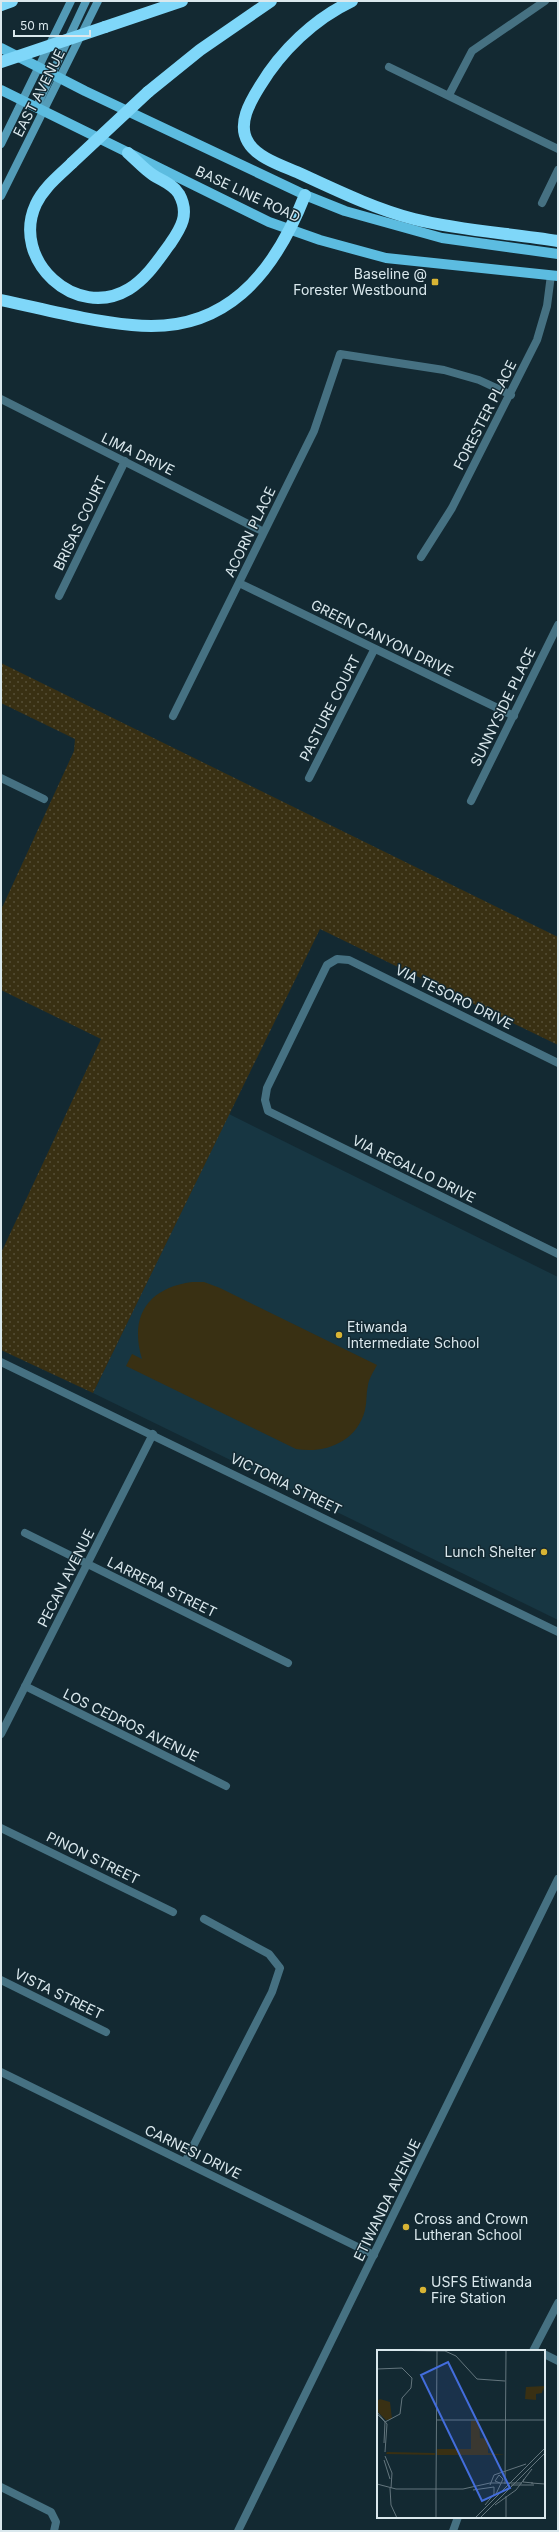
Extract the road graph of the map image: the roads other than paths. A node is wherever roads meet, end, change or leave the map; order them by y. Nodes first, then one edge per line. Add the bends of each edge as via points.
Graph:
1 (12, 1) edge
2 (71, 1) edge
3 (86, 1) edge
4 (98, 1) edge
5 (182, 1) edge
6 (271, 1) edge
7 (352, 1) edge
8 (545, 1) edge
9 (1, 5) edge
10 (1, 48) edge
11 (1, 62) edge
12 (38, 67) junction
13 (389, 67) dead end
14 (51, 74) junction
15 (61, 79) junction
16 (1, 90) edge
17 (449, 96) junction
18 (22, 101) junction
19 (40, 110) junction
20 (1, 144) edge
21 (558, 149) edge
22 (128, 153) junction
23 (558, 170) edge
24 (305, 195) junction
25 (1, 196) edge
26 (542, 203) dead end
27 (291, 230) junction
28 (558, 241) edge
29 (558, 254) edge
30 (554, 276) edge
31 (1, 300) edge
32 (511, 394) junction
33 (1, 399) edge
34 (125, 461) junction
35 (264, 532) junction
36 (421, 557) dead end
37 (239, 583) junction
38 (59, 596) dead end
39 (558, 625) edge
40 (374, 650) junction
41 (173, 716) dead end
42 (514, 716) junction
43 (1, 778) edge
44 (309, 778) dead end
45 (44, 799) dead end
46 (471, 801) dead end
47 (558, 1063) edge
48 (264, 1100) joint
49 (558, 1254) edge
50 (1, 1362) edge
51 (153, 1434) junction
52 (25, 1533) dead end
53 (88, 1564) junction
54 (558, 1632) edge
55 (288, 1663) dead end
56 (25, 1686) junction
57 (1, 1734) edge
58 (226, 1786) dead end
59 (1, 1828) edge
60 (558, 1879) edge
61 (173, 1912) dead end
62 (204, 1919) dead end
63 (1, 1980) edge
64 (106, 2032) dead end
65 (1, 2072) edge
66 (185, 2162) junction
67 (374, 2255) junction
68 (558, 2303) edge
69 (535, 2350) edge
70 (545, 2354) edge
71 (558, 2361) edge
72 (1, 2486) edge
73 (458, 2518) edge
74 (54, 2531) edge
75 (238, 2531) edge
76 (453, 2531) edge

1 - 9 highway
2 - 12 main road, EAST AVENUE
3 - 14 main road
4 - 15 main road, EAST AVENUE
5 - 11 highway, bridge
6 - 22 highway, bridge via 200,50 148,92 45,190 36,204 30,230 33,252 44,272 56,283 74,293 93,297 113,295 129,289 144,277 179,231 184,220 183,204 177,191 152,175
7 - 28 highway via 314,25 298,39 266,76 244,119 244,133 248,143 257,152 284,166 392,212 458,228
8 - 17 street via 472,51
10 - 12 main road, BASE LINE ROAD
12 - 14 main road, BASE LINE ROAD
12 - 18 main road, EAST AVENUE
13 - 17 street
14 - 15 main road, BASE LINE ROAD
14 - 19 main road
15 - 19 main road, EAST AVENUE
15 - 24 main road, BASE LINE ROAD
16 - 18 main road, BASE LINE ROAD
17 - 21 street
18 - 19 main road, BASE LINE ROAD
18 - 20 main road, EAST AVENUE
19 - 22 main road, BASE LINE ROAD
19 - 25 main road, EAST AVENUE
22 - 27 main road, BASE LINE ROAD via 269,222
23 - 26 street
24 - 27 highway
24 - 29 main road, BASE LINE ROAD via 377,221 442,238
27 - 30 main road, BASE LINE ROAD via 386,258
27 - 31 highway via 272,262 240,296 208,314 186,322 132,326
30 - 32 street, FORESTER PLACE via 544,319
32 - 35 street, ACORN PLACE via 479,380 444,370 340,354 314,431
32 - 36 street, FORESTER PLACE via 452,508
33 - 34 street, LIMA DRIVE
34 - 35 street, LIMA DRIVE
34 - 38 street, BRISAS COURT
35 - 37 street, ACORN PLACE
37 - 40 street, GREEN CANYON DRIVE
37 - 41 street, ACORN PLACE
39 - 42 street, SUNNYSIDE PLACE
40 - 42 street, GREEN CANYON DRIVE
40 - 44 street, PASTURE COURT
42 - 46 street, SUNNYSIDE PLACE
43 - 45 street
47 - 48 street, VIA TESORO DRIVE via 349,960 337,959 327,965 267,1088
48 - 49 street, VIA REGALLO DRIVE via 268,1111
50 - 51 street, VICTORIA STREET
51 - 53 street, PECAN AVENUE
51 - 54 street, VICTORIA STREET
52 - 53 street, LARRERA STREET
53 - 55 street, LARRERA STREET
53 - 56 street, PECAN AVENUE
56 - 57 street, PECAN AVENUE
56 - 58 street, LOS CEDROS AVENUE
59 - 61 street, PINON STREET
60 - 67 street, ETIWANDA AVENUE
62 - 66 street via 269,1954 280,1968 272,1992
63 - 64 street, VISTA STREET
65 - 66 street, CARNESI DRIVE
66 - 67 street, CARNESI DRIVE
67 - 75 street, ETIWANDA AVENUE
68 - 69 street
70 - 71 street
72 - 74 street via 51,2512 56,2522
73 - 76 street

